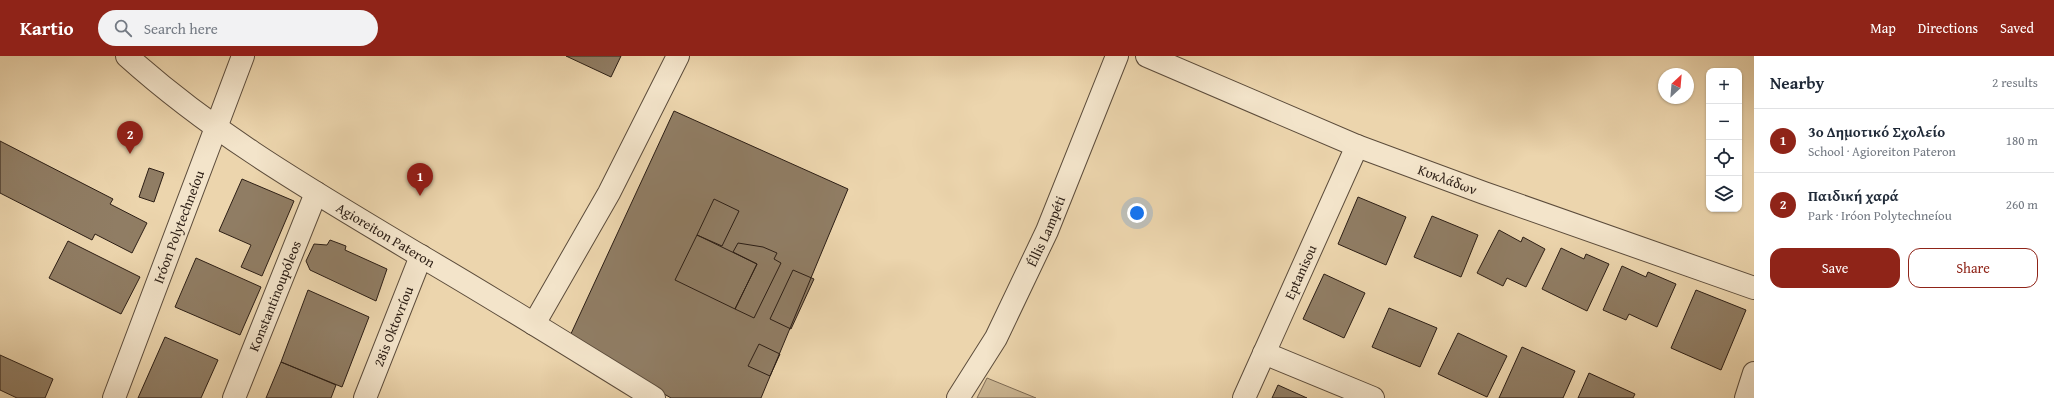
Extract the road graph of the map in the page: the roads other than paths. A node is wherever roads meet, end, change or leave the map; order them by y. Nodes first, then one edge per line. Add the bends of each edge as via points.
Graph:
1 (127, 56) edge
2 (243, 56) edge
3 (678, 56) edge
4 (1117, 56) edge
5 (1147, 56) edge
6 (215, 128) junction
7 (1357, 146) junction
8 (316, 193) junction
9 (421, 256) junction
10 (1754, 288) edge
11 (534, 324) junction
12 (1264, 353) junction
13 (1754, 373) edge
14 (114, 398) edge
15 (234, 398) edge
16 (365, 398) edge
17 (654, 398) edge
18 (958, 398) edge
19 (1244, 398) edge
20 (1372, 398) edge
21 (1746, 398) edge

1 - 6 street, Agioreiton Pateron via 170,94
2 - 6 street, Iróon Polytechneíou
3 - 11 street via 609,193
4 - 18 street, Éllis Lampéti via 1047,231 996,338
5 - 7 street, Κυκλάδων
6 - 8 street, Agioreiton Pateron
6 - 14 street, Iróon Polytechneíou
7 - 10 street, Κυκλάδων via 1484,194
7 - 12 street, Eptanisou
8 - 9 street, Agioreiton Pateron
8 - 15 street, Konstantinoupóleos
9 - 11 street, Agioreiton Pateron
9 - 16 street, 28is Oktovríou
11 - 17 street, Agioreiton Pateron
12 - 19 street, Eptanisou
12 - 20 street
13 - 21 street

